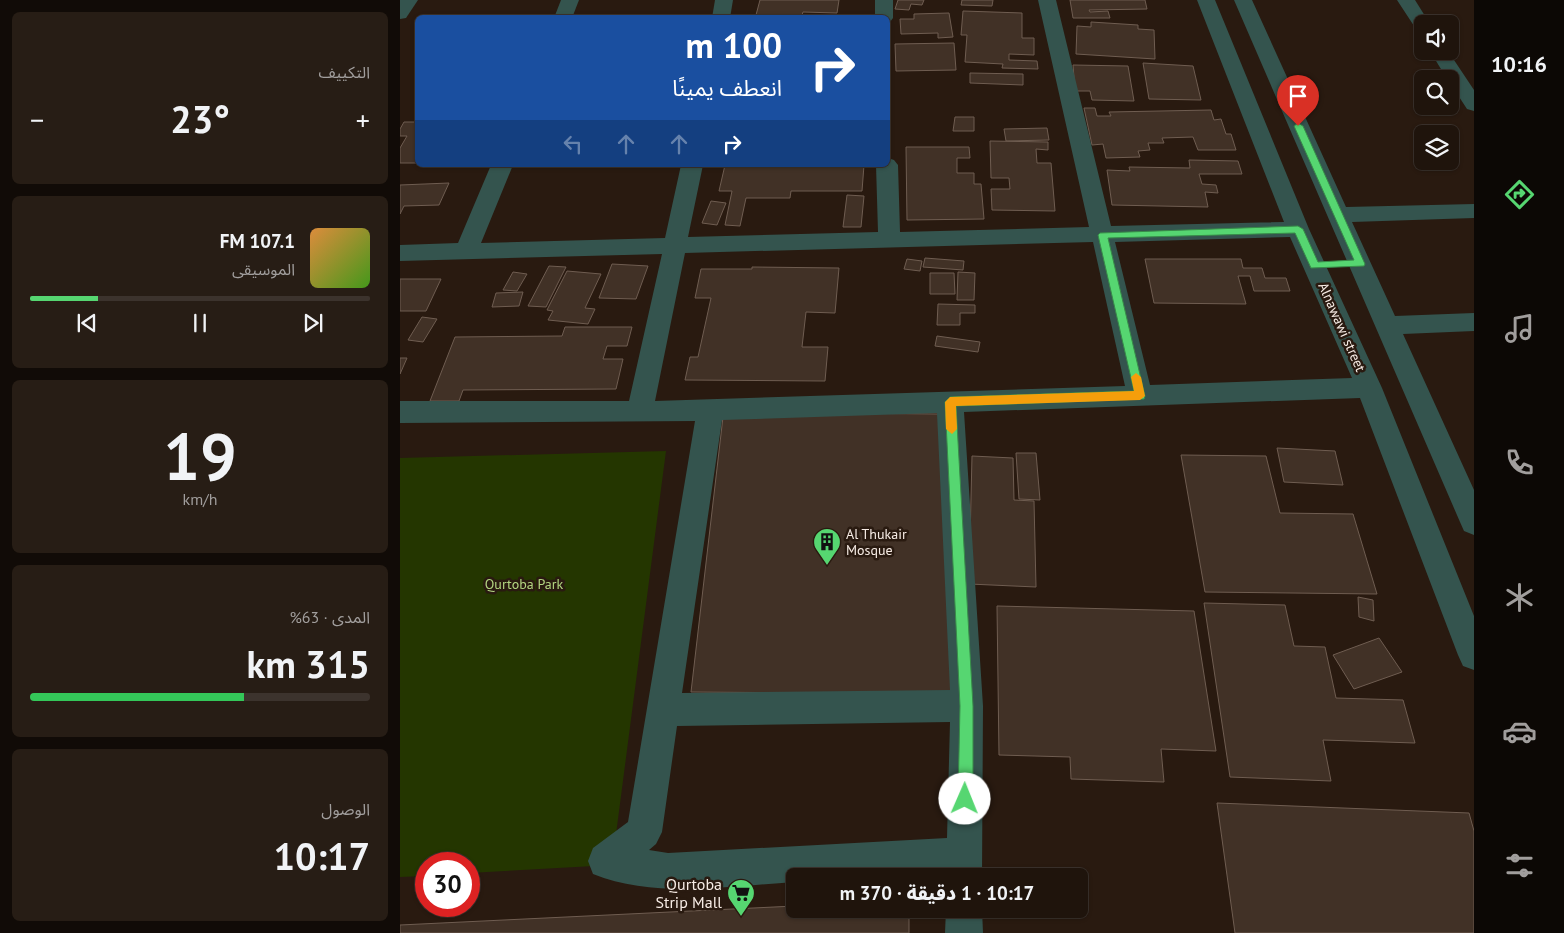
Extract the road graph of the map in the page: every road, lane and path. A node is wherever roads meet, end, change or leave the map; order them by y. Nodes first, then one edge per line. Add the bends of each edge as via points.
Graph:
1 (408, 0) edge
2 (570, 0) edge
3 (724, 0) edge
4 (884, 0) edge
5 (1047, 0) edge
6 (1206, 0) edge
7 (1243, 0) edge
8 (1406, 0) edge
9 (400, 14) edge
10 (564, 15) edge
11 (722, 15) edge
12 (884, 15) edge
13 (1416, 15) edge
14 (1445, 60) edge
15 (1474, 105) edge
16 (501, 167) edge
17 (692, 167) edge
18 (887, 167) edge
19 (1474, 211) edge
20 (1338, 215) junction
21 (1298, 229) junction
22 (1103, 235) junction
23 (889, 240) junction
24 (674, 246) junction
25 (466, 251) junction
26 (400, 252) edge
27 (1360, 264) junction
28 (1314, 266) junction
29 (1474, 322) edge
30 (1388, 325) junction
31 (1369, 388) junction
32 (1140, 396) junction
33 (950, 402) junction
34 (710, 410) junction
35 (400, 412) edge
36 (640, 412) junction
37 (1474, 522) edge
38 (1474, 655) edge
39 (967, 706) junction
40 (663, 710) junction
41 (965, 866) edge
42 (964, 918) edge
43 (964, 933) edge

1 - 9 street
2 - 10 street
3 - 11 street
4 - 12 street
5 - 22 street
6 - 21 street, Alnawawi street
7 - 20 street
8 - 13 street
14 - 15 street
16 - 25 street
17 - 24 street
18 - 23 street
19 - 20 street
20 - 27 street
21 - 22 street
21 - 28 street, Alnawawi street
22 - 23 street
22 - 32 street
23 - 24 street
24 - 25 street
24 - 36 street
25 - 26 street
27 - 28 street
27 - 30 street
28 - 31 street, Alnawawi street
29 - 30 street
30 - 37 street
31 - 32 street
31 - 38 street, Alnawawi street
32 - 33 street
33 - 34 street
33 - 39 street
34 - 36 street
34 - 40 street
35 - 36 street
39 - 40 street
39 - 41 street
40 - 41 street via 644,832 606,861 668,871
42 - 43 street

